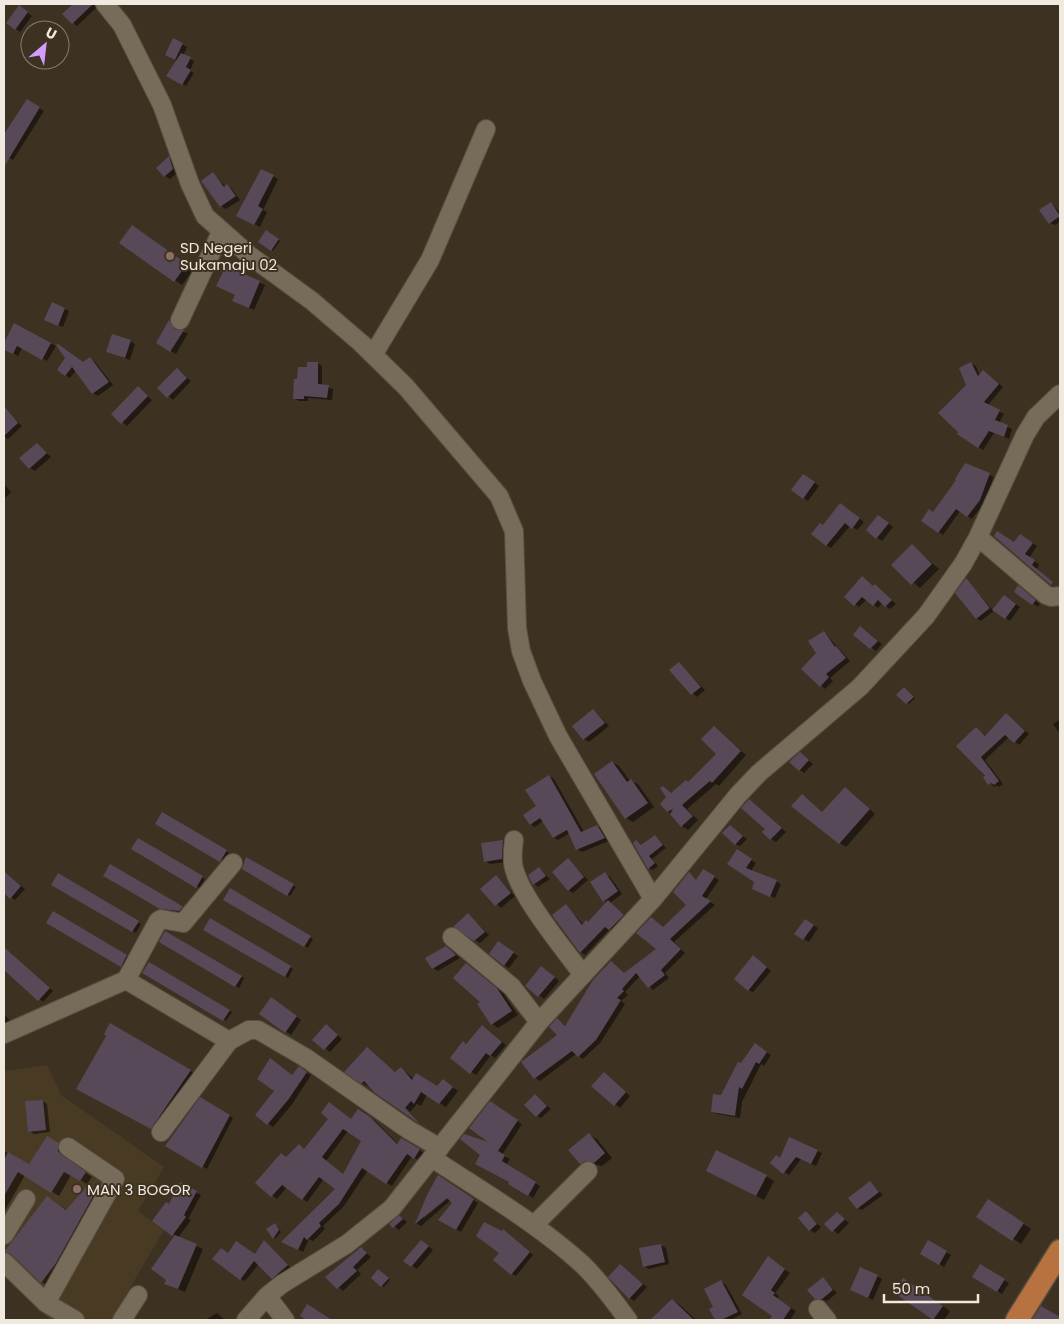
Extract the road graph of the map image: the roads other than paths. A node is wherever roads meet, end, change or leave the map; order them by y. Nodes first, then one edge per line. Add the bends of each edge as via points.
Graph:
1 (105, 4) edge
2 (486, 130) dead end
3 (221, 232) junction
4 (180, 320) dead end
5 (375, 358) junction
6 (1060, 394) edge
7 (978, 537) junction
8 (1060, 596) edge
9 (514, 840) dead end
10 (233, 863) dead end
11 (652, 899) junction
12 (452, 937) dead end
13 (583, 975) junction
14 (126, 980) junction
15 (539, 1022) junction
16 (4, 1034) edge
17 (230, 1041) junction
18 (161, 1132) dead end
19 (68, 1147) dead end
20 (436, 1153) junction
21 (588, 1171) dead end
22 (26, 1199) dead end
23 (534, 1225) junction
24 (4, 1235) edge
25 (1060, 1251) edge
26 (4, 1262) edge
27 (4, 1277) edge
28 (138, 1295) dead end
29 (267, 1296) junction
30 (46, 1303) junction
31 (51, 1320) edge
32 (75, 1320) edge
33 (122, 1320) edge
34 (246, 1320) edge
35 (284, 1320) edge
36 (628, 1320) edge
37 (1017, 1320) edge

1 - 3 street via 122,25 162,105 198,205
2 - 5 street via 430,260
3 - 4 street
3 - 5 street via 312,301
5 - 11 street via 406,387 499,496 509,514 516,550 517,628 532,681 558,736
6 - 7 street via 1036,417 1025,435
7 - 8 street via 1046,594
7 - 11 street via 947,587 914,629 860,687 758,773
9 - 13 street via 513,865 518,880
10 - 14 street via 183,923 158,921
11 - 13 street
12 - 15 street via 512,987
13 - 15 street
14 - 16 street
14 - 17 street
15 - 20 street via 498,1070
17 - 18 street
17 - 20 street via 249,1030 267,1034
19 - 30 street via 115,1179
20 - 23 street
20 - 29 street via 405,1193 375,1222
21 - 23 street
22 - 24 street
23 - 36 street via 582,1264
25 - 37 main road
26 - 30 street
27 - 31 street
28 - 33 street
29 - 34 street
29 - 35 street
30 - 32 street

